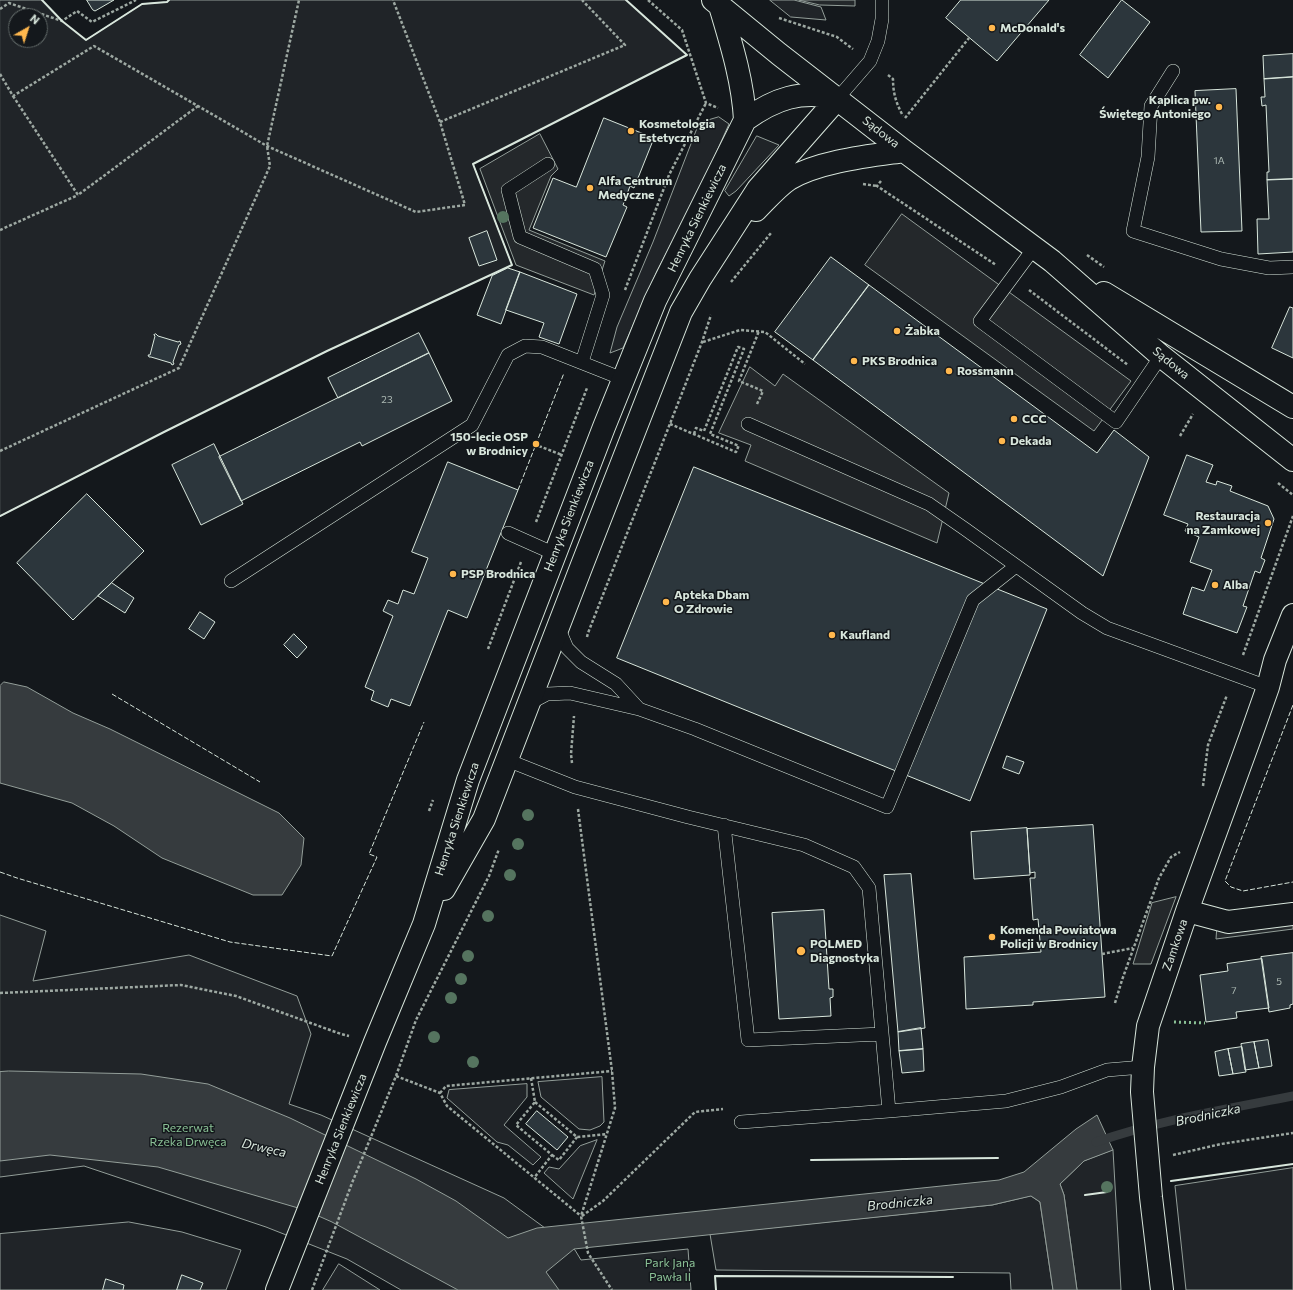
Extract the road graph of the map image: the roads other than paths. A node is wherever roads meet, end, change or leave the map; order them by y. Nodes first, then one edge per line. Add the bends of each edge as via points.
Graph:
1 (882, 0) edge
2 (717, 3) edge
3 (1173, 71) dead end
4 (838, 98) junction
5 (745, 120) junction
6 (904, 151) junction
7 (548, 164) dead end
8 (726, 239) junction
9 (1034, 248) junction
10 (1052, 261) junction
11 (1293, 267) edge
12 (1161, 356) junction
13 (582, 362) junction
14 (623, 379) junction
15 (650, 390) junction
16 (1293, 407) edge
17 (748, 424) road end
18 (1293, 460) edge
19 (508, 533) dead end
20 (555, 554) junction
21 (582, 565) junction
22 (1016, 566) junction
23 (231, 581) dead end
24 (1293, 615) edge
25 (558, 627) junction
26 (1268, 687) junction
27 (528, 704) junction
28 (639, 709) junction
29 (507, 760) junction
30 (724, 825) junction
31 (1187, 911) junction
32 (1293, 914) edge
33 (424, 924) junction
34 (882, 1034) junction
35 (1143, 1067) junction
36 (889, 1111) junction
37 (741, 1122) road end
38 (277, 1290) edge
39 (1162, 1290) edge

1 - 4 lane via 878,41 870,61
2 - 4 main road, Sądowa
2 - 5 main road, Henryka Sienkiewicza via 734,54 744,99
3 - 11 lane via 1151,106 1148,157 1133,231 1221,259 1269,268
4 - 5 main road via 821,95 789,98 765,107
4 - 6 main road, Sądowa
4 - 8 main road, Henryka Sienkiewicza via 758,189
5 - 14 main road, Henryka Sienkiewicza via 655,301
6 - 8 main road, Henryka Sienkiewicza via 837,162 789,180
6 - 9 main road, Sądowa
7 - 13 lane via 508,190 520,237 595,269 603,295
8 - 15 main road, Henryka Sienkiewicza via 681,312
9 - 10 main road, Sądowa
9 - 12 lane via 980,321 1116,422
10 - 12 main road, Sądowa
10 - 16 main road, Sądowa
12 - 18 main road, Sądowa
13 - 14 lane
13 - 23 lane via 542,347 525,346 508,355 472,425
14 - 15 main road
14 - 20 main road, Henryka Sienkiewicza
15 - 21 main road, Henryka Sienkiewicza
17 - 22 lane via 929,504
19 - 20 lane
20 - 21 main road
20 - 33 main road, Henryka Sienkiewicza via 468,780
21 - 25 main road, Henryka Sienkiewicza
22 - 26 lane via 1107,628
22 - 28 lane via 972,600 887,808
24 - 26 main road, Zamkowa via 1275,660
25 - 27 main road, Henryka Sienkiewicza
25 - 28 lane via 567,648 581,662 616,684
26 - 31 main road, Zamkowa
27 - 28 lane via 547,694 570,693
27 - 29 main road, Henryka Sienkiewicza
29 - 30 lane via 575,787
29 - 33 main road, Henryka Sienkiewicza via 484,819
30 - 34 lane via 804,845 854,867 869,888
30 - 34 lane via 748,1040
31 - 32 main road via 1228,922
31 - 35 main road, Zamkowa via 1148,1026
33 - 38 main road, Henryka Sienkiewicza
34 - 36 lane
35 - 36 lane via 1107,1070 1061,1086 1006,1100
35 - 39 main road, Zamkowa via 1142,1092 1150,1187
36 - 37 lane

